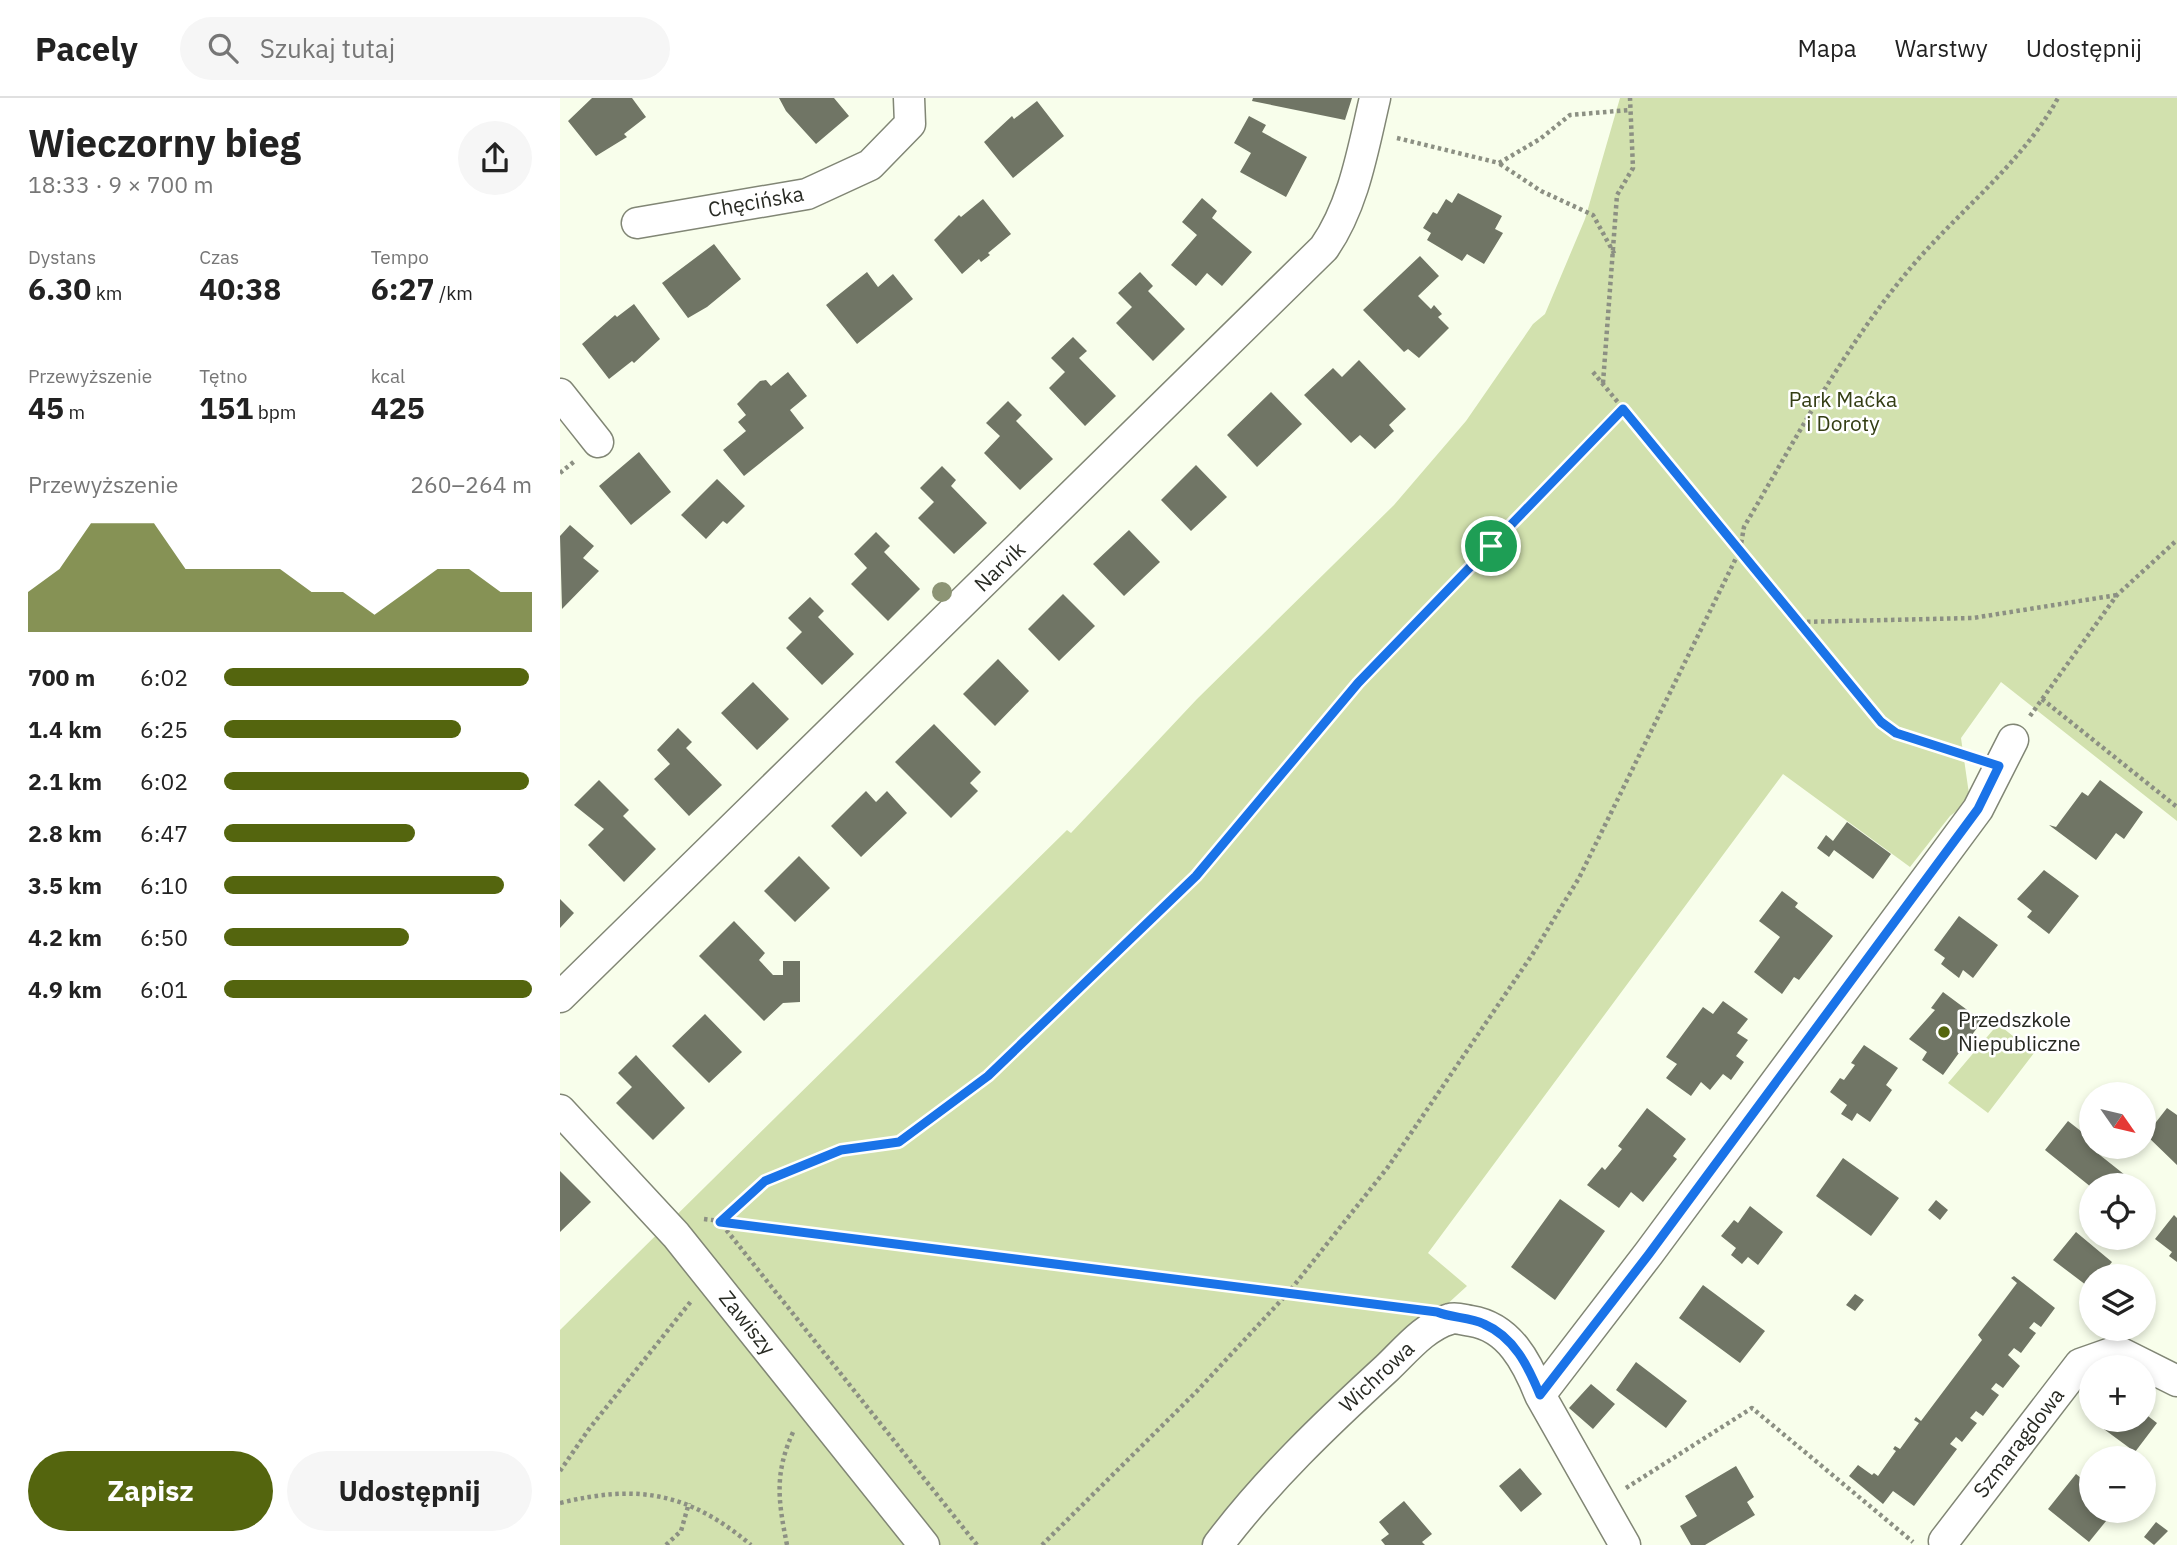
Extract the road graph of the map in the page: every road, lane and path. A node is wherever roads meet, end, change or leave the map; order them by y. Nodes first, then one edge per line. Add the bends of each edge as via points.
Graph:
1 (909, 98) edge
2 (1375, 98) edge
3 (1630, 98) edge
4 (2058, 98) edge
5 (1629, 110) junction
6 (1367, 130) junction
7 (1499, 163) junction
8 (638, 223) dead end
9 (1615, 256) junction
10 (1593, 372) dead end
11 (1603, 384) junction
12 (560, 394) edge
13 (1623, 409) junction
14 (598, 442) dead end
15 (2177, 540) edge
16 (1740, 550) junction
17 (2117, 595) junction
18 (1799, 622) junction
19 (2042, 699) junction
20 (2006, 753) junction
21 (2177, 807) edge
22 (560, 997) edge
23 (560, 1110) edge
24 (700, 1219) dead end
25 (720, 1222) junction
26 (712, 1280) junction
27 (1288, 1293) junction
28 (1452, 1318) junction
29 (2177, 1381) edge
30 (1540, 1395) junction
31 (809, 1398) junction
32 (560, 1471) edge
33 (560, 1503) edge
34 (689, 1503) junction
35 (1602, 1504) junction
36 (1930, 1543) edge
37 (666, 1545) edge
38 (751, 1545) edge
39 (787, 1545) edge
40 (924, 1545) edge
41 (977, 1545) edge
42 (1042, 1545) edge
43 (1218, 1545) edge
44 (1625, 1545) edge

1 - 8 street, Chęcińska via 910,124 870,165 807,194
2 - 6 street, Narvik
3 - 5 path
4 - 16 path via 2001,173 1908,272 1825,387 1744,527
5 - 7 path via 1570,115
5 - 9 path via 1633,168 1617,195
6 - 7 path
6 - 22 street, Narvik via 1338,229 1324,248
7 - 9 path via 1541,191 1593,215
9 - 11 path
10 - 11 path
11 - 13 path
12 - 14 street
13 - 16 path
13 - 25 path via 1358,683 1196,876 988,1076 899,1142 841,1150 765,1181
15 - 17 path
16 - 18 path
16 - 27 path via 1579,878 1388,1167
17 - 18 path via 1973,618
17 - 19 path
18 - 20 path via 1888,728
19 - 20 path
19 - 21 path
20 - 30 street via 1978,809
23 - 26 street, Zawiszy
24 - 25 path
25 - 27 path
25 - 41 path
26 - 31 street, Zawiszy
26 - 32 path
27 - 28 path via 1437,1312
27 - 42 path
28 - 30 street via 1483,1323 1506,1337 1529,1366
28 - 43 street, Wichrowa via 1427,1331 1341,1409
29 - 36 street, Szmaragdowa via 2117,1351 2080,1364
30 - 35 street
31 - 39 path via 785,1449 777,1497
31 - 40 street, Zawiszy
33 - 34 path via 601,1493 643,1492
34 - 37 path via 681,1531
34 - 38 path via 723,1521
35 - 36 path via 1752,1408
35 - 44 street

